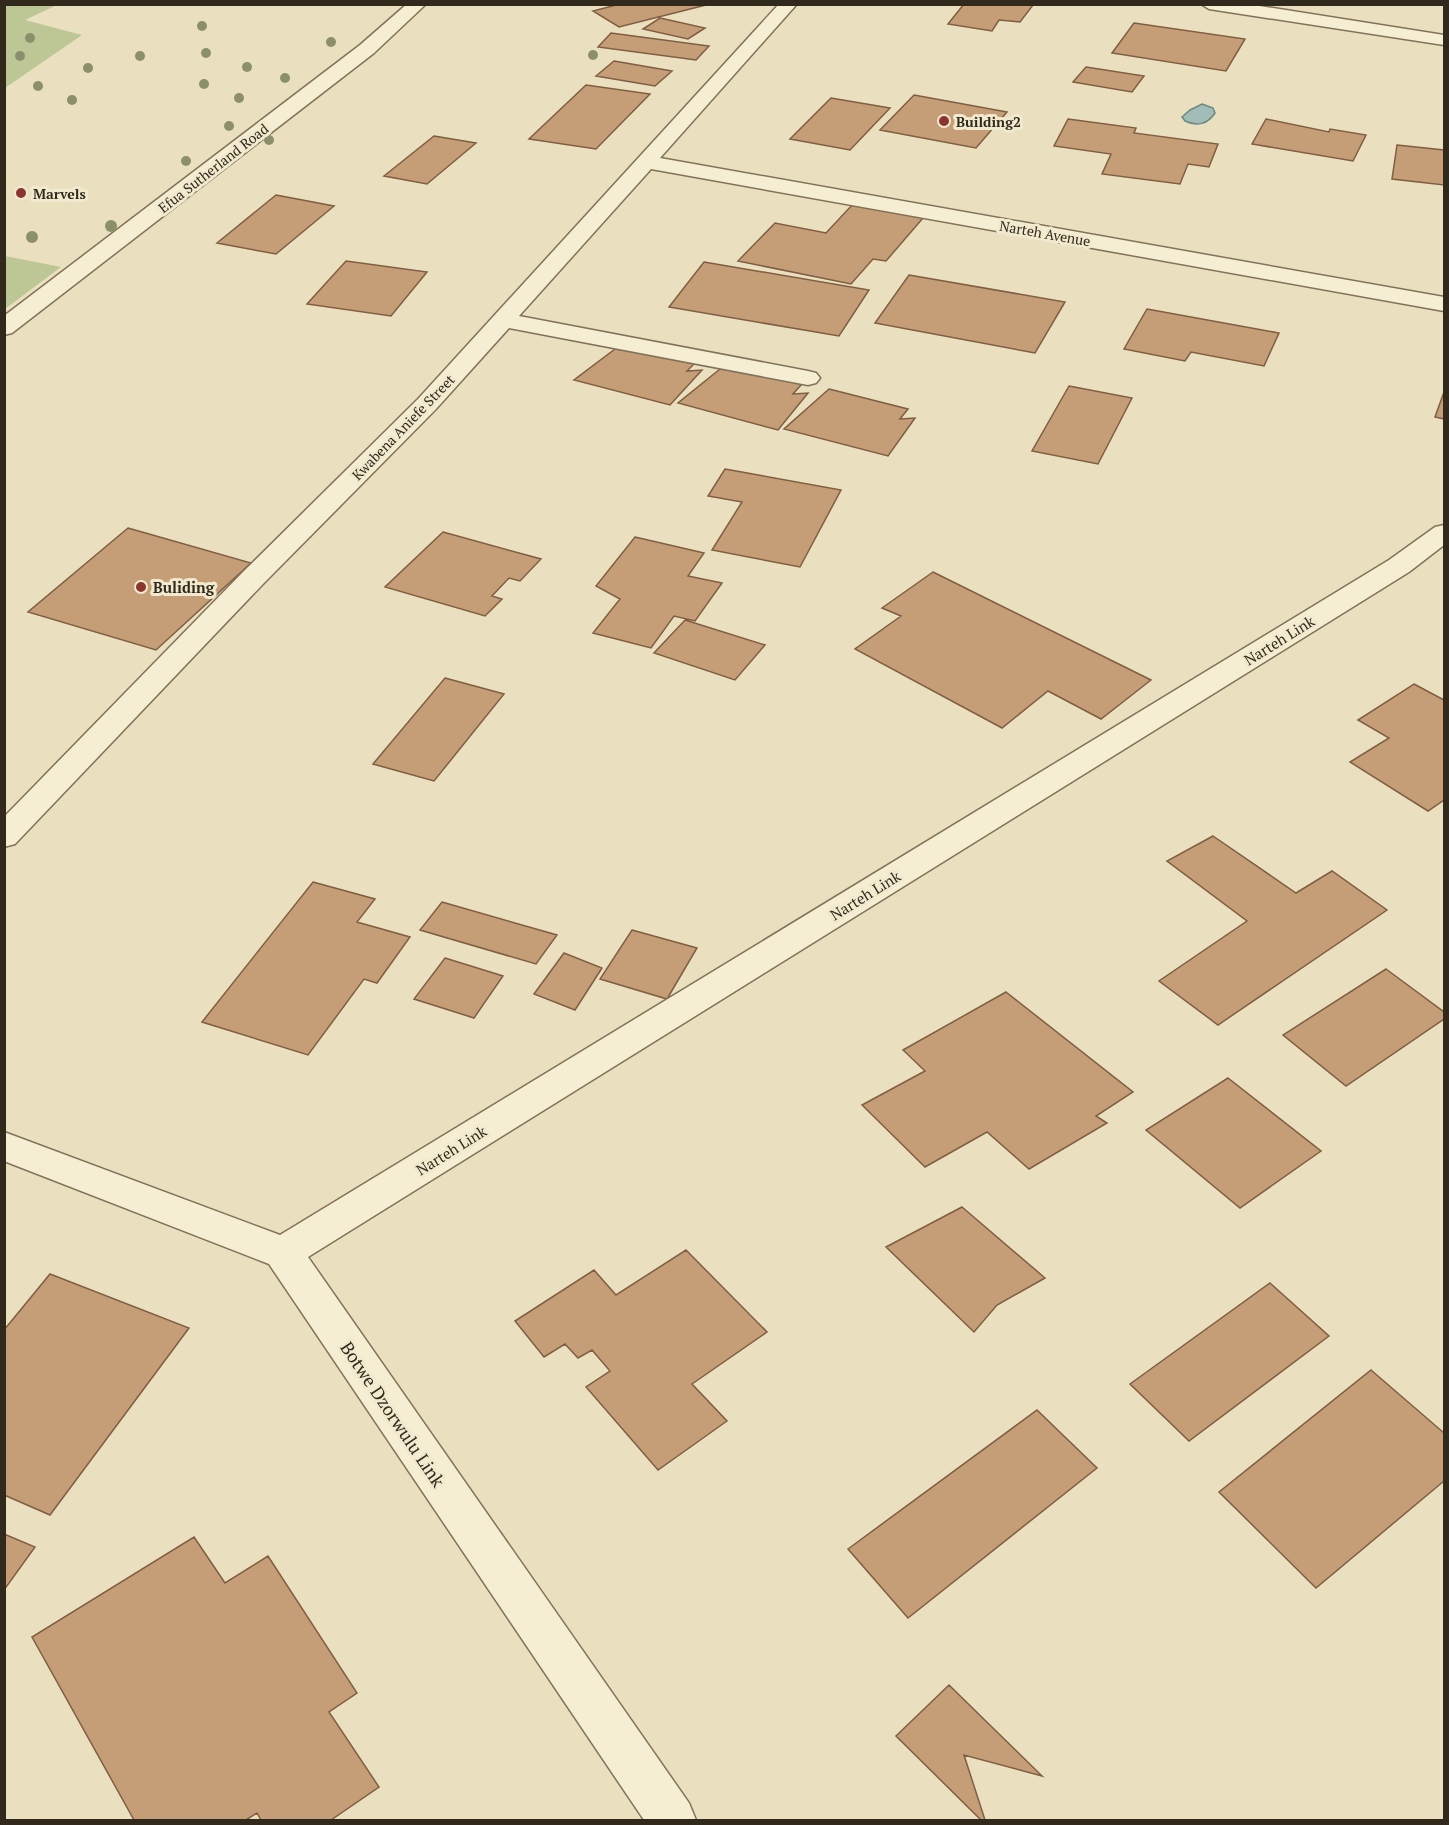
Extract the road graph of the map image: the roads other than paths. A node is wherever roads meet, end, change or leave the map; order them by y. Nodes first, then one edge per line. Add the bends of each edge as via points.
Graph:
1 (418, 4) edge
2 (789, 4) edge
3 (1209, 4) edge
4 (1444, 40) edge
5 (646, 162) junction
6 (1444, 304) edge
7 (505, 320) junction
8 (4, 328) edge
9 (808, 378) dead end
10 (1444, 533) edge
11 (4, 837) edge
12 (4, 1146) edge
13 (283, 1253) junction
14 (672, 1821) edge

1 - 8 street, Efua Sutherland Road via 367,49
2 - 5 street, Kwabena Aniefe Street
3 - 4 street
5 - 6 street, Narteh Avenue
5 - 7 street, Kwabena Aniefe Street
7 - 9 street
7 - 11 street, Kwabena Aniefe Street
10 - 13 street, Narteh Link via 1399,566
12 - 13 street
13 - 14 street, Botwe Dzorwulu Link

